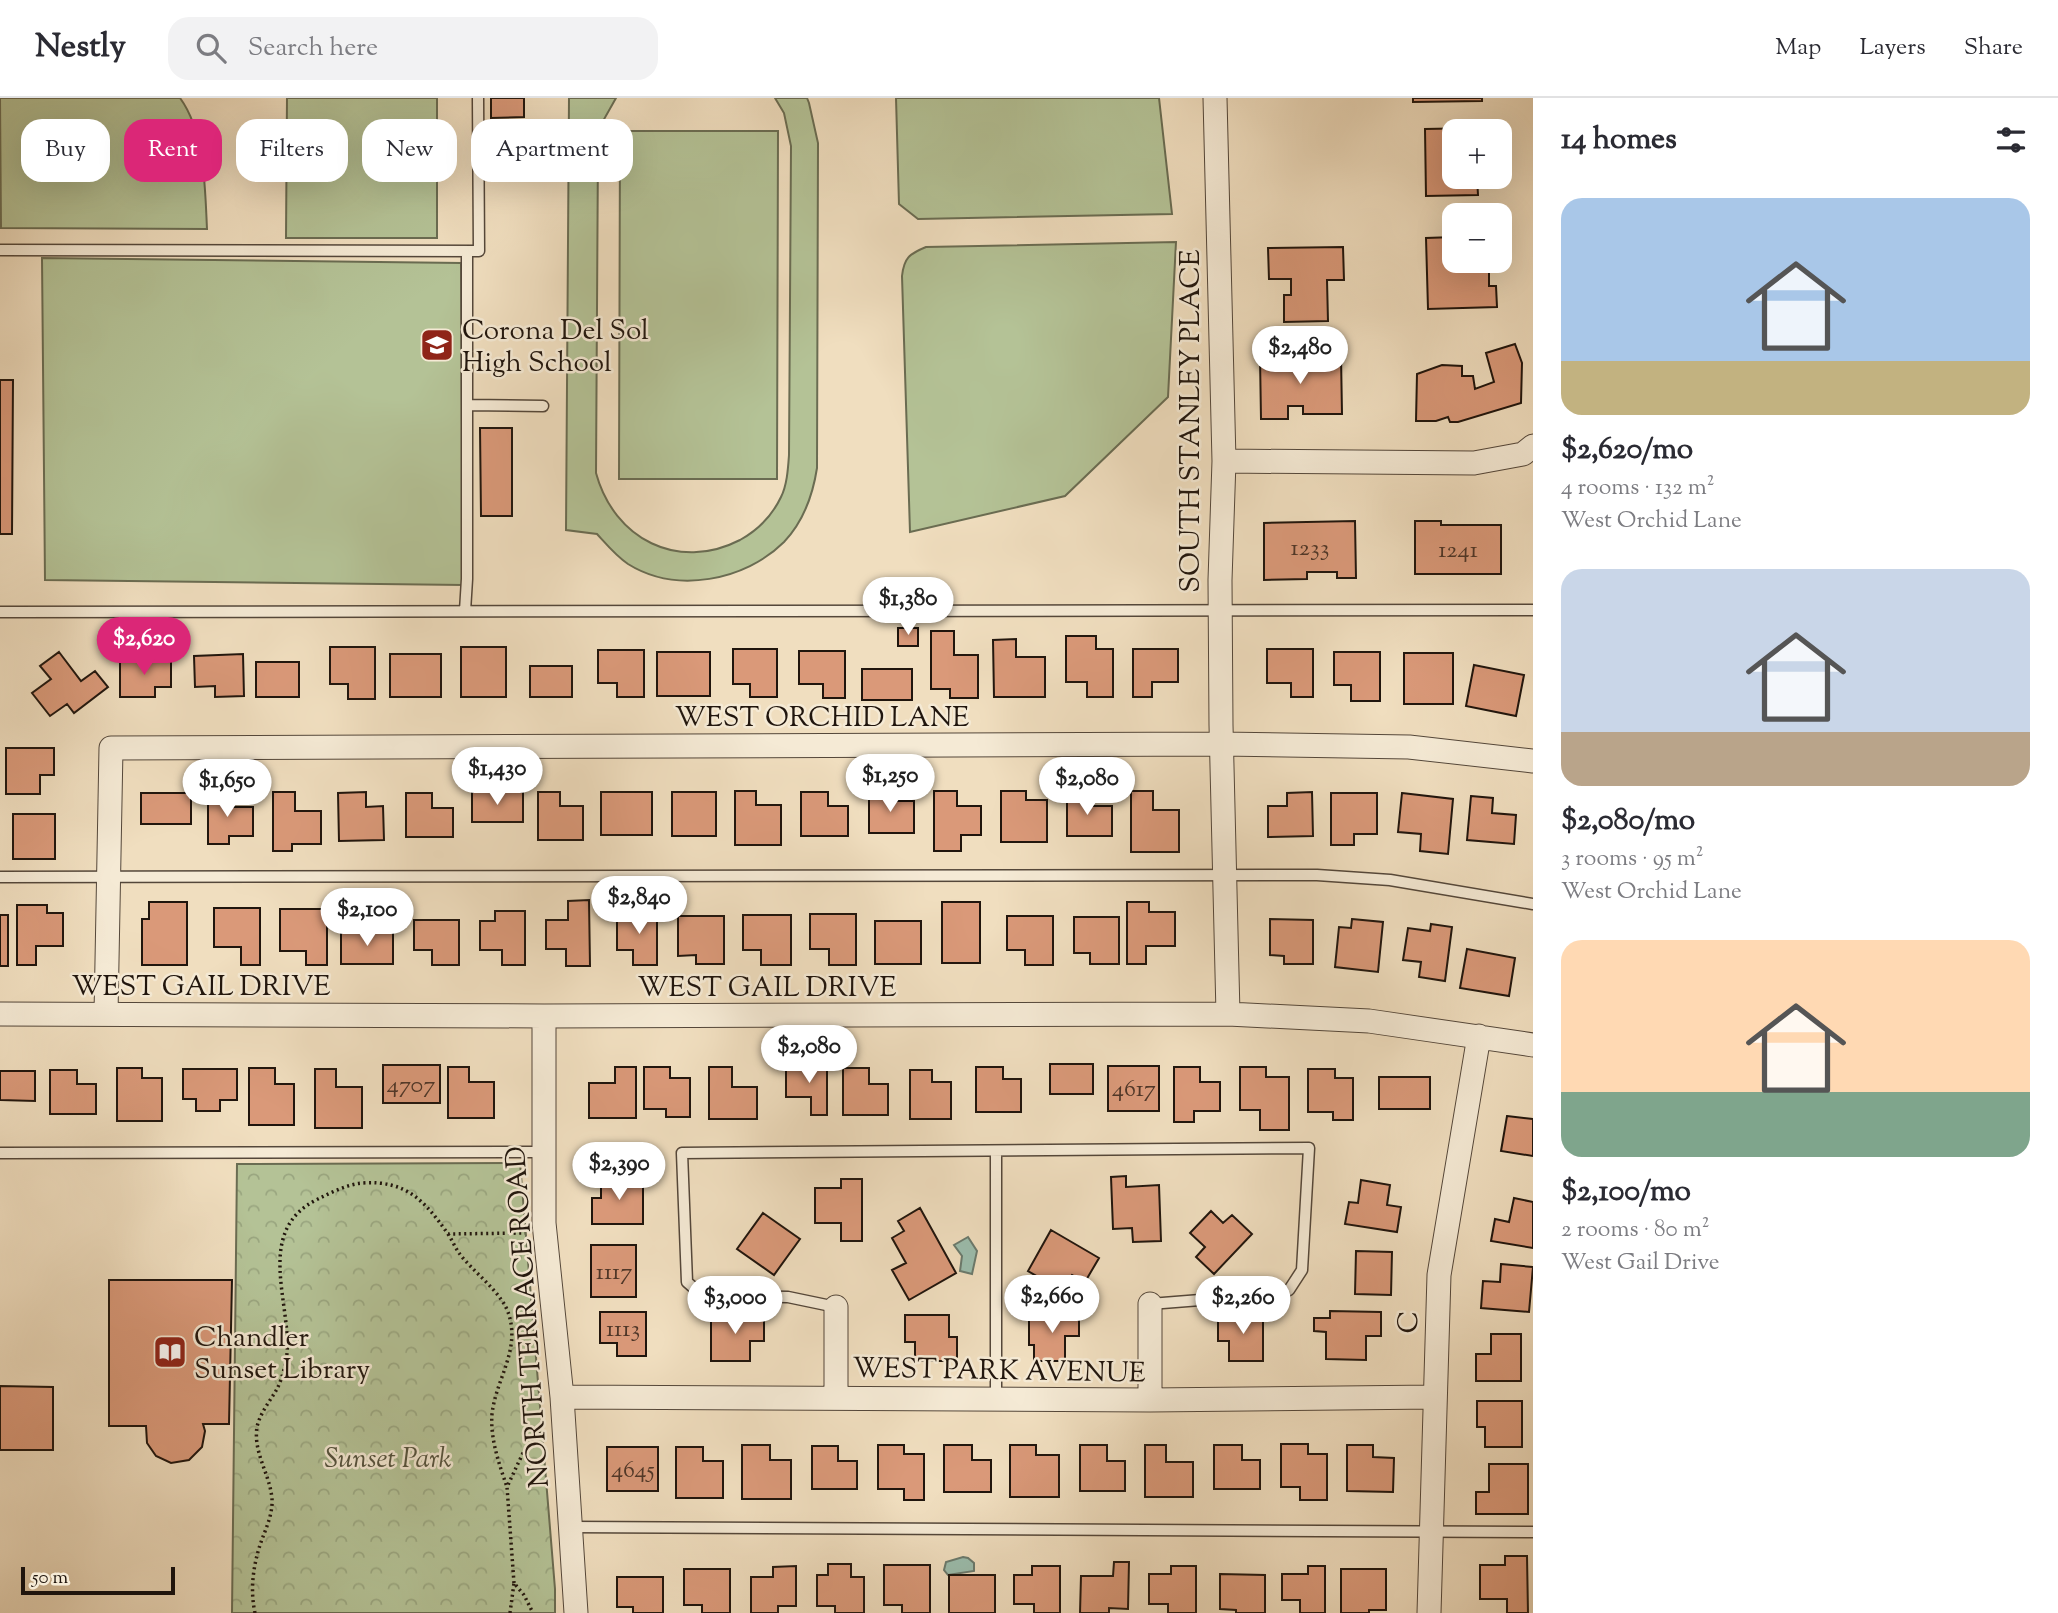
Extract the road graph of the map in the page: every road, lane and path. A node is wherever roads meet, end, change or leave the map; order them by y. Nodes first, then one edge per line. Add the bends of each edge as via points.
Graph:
1 (478, 98) edge
2 (1215, 98) edge
3 (0, 250) edge
4 (467, 251) junction
5 (467, 405) junction
6 (543, 407) dead end
7 (1533, 446) edge
8 (1224, 461) junction
9 (1220, 610) junction
10 (1533, 610) edge
11 (464, 611) junction
12 (0, 612) edge
13 (1221, 744) junction
14 (1533, 761) edge
15 (1224, 875) junction
16 (0, 877) edge
17 (108, 878) junction
18 (1533, 904) edge
19 (0, 1014) edge
20 (106, 1014) junction
21 (1228, 1014) junction
22 (544, 1016) junction
23 (1479, 1036) junction
24 (1533, 1045) edge
25 (996, 1151) junction
26 (542, 1152) junction
27 (0, 1153) edge
28 (544, 1233) junction
29 (448, 1234) junction
30 (1150, 1304) joint
31 (836, 1307) joint
32 (562, 1397) junction
33 (836, 1397) junction
34 (1434, 1397) junction
35 (996, 1399) junction
36 (1150, 1400) junction
37 (564, 1421) junction
38 (507, 1487) junction
39 (569, 1527) junction
40 (1430, 1530) junction
41 (1533, 1532) edge
42 (514, 1583) junction
43 (255, 1613) edge
44 (510, 1613) edge
45 (533, 1613) edge
46 (576, 1613) edge
47 (1429, 1613) edge

1 - 4 lane via 479,251
2 - 8 street, SOUTH STANLEY PLACE
3 - 4 lane
4 - 5 lane
5 - 6 lane
5 - 11 lane
7 - 8 street via 1523,454 1474,463
8 - 9 street, SOUTH STANLEY PLACE
9 - 10 lane
9 - 11 lane
9 - 13 street, SOUTH STANLEY PLACE
11 - 12 lane
13 - 14 street, WEST ORCHID LANE via 1409,747
13 - 15 street, SOUTH STANLEY PLACE
13 - 17 street, WEST ORCHID LANE via 111,748
15 - 17 lane
15 - 18 lane via 1390,880
15 - 21 street, SOUTH STANLEY PLACE
16 - 17 lane
17 - 20 street
19 - 20 street, WEST GAIL DRIVE
20 - 22 street, WEST GAIL DRIVE
21 - 22 street, WEST GAIL DRIVE
21 - 23 street, WEST GAIL DRIVE via 1369,1021
22 - 26 street, NORTH TERRACE ROAD
23 - 24 street, WEST GAIL DRIVE
23 - 34 street, C via 1439,1275
25 - 30 lane via 1309,1148 1302,1270 1289,1290
25 - 31 lane via 682,1153 687,1282 702,1295 788,1297
25 - 35 lane
26 - 27 lane
26 - 28 street, NORTH TERRACE ROAD
28 - 29 path
28 - 32 street, NORTH TERRACE ROAD
29 - 38 path via 509,1312 512,1348 492,1415 497,1461
29 - 43 path via 423,1203 403,1187 383,1181 330,1193 308,1204 292,1221 279,1257 286,1354 278,1387 258,1424 256,1444 272,1498 254,1571
30 - 36 street
31 - 33 street
32 - 33 street, WEST PARK AVENUE
32 - 37 street, NORTH TERRACE ROAD
33 - 35 street, WEST PARK AVENUE
34 - 36 street, WEST PARK AVENUE
34 - 40 street, C
35 - 36 street, WEST PARK AVENUE
37 - 38 path via 535,1436
37 - 39 street, NORTH TERRACE ROAD
38 - 42 path
39 - 40 lane
39 - 46 street, NORTH TERRACE ROAD
40 - 41 lane
40 - 47 street, C
42 - 44 path
42 - 45 path

